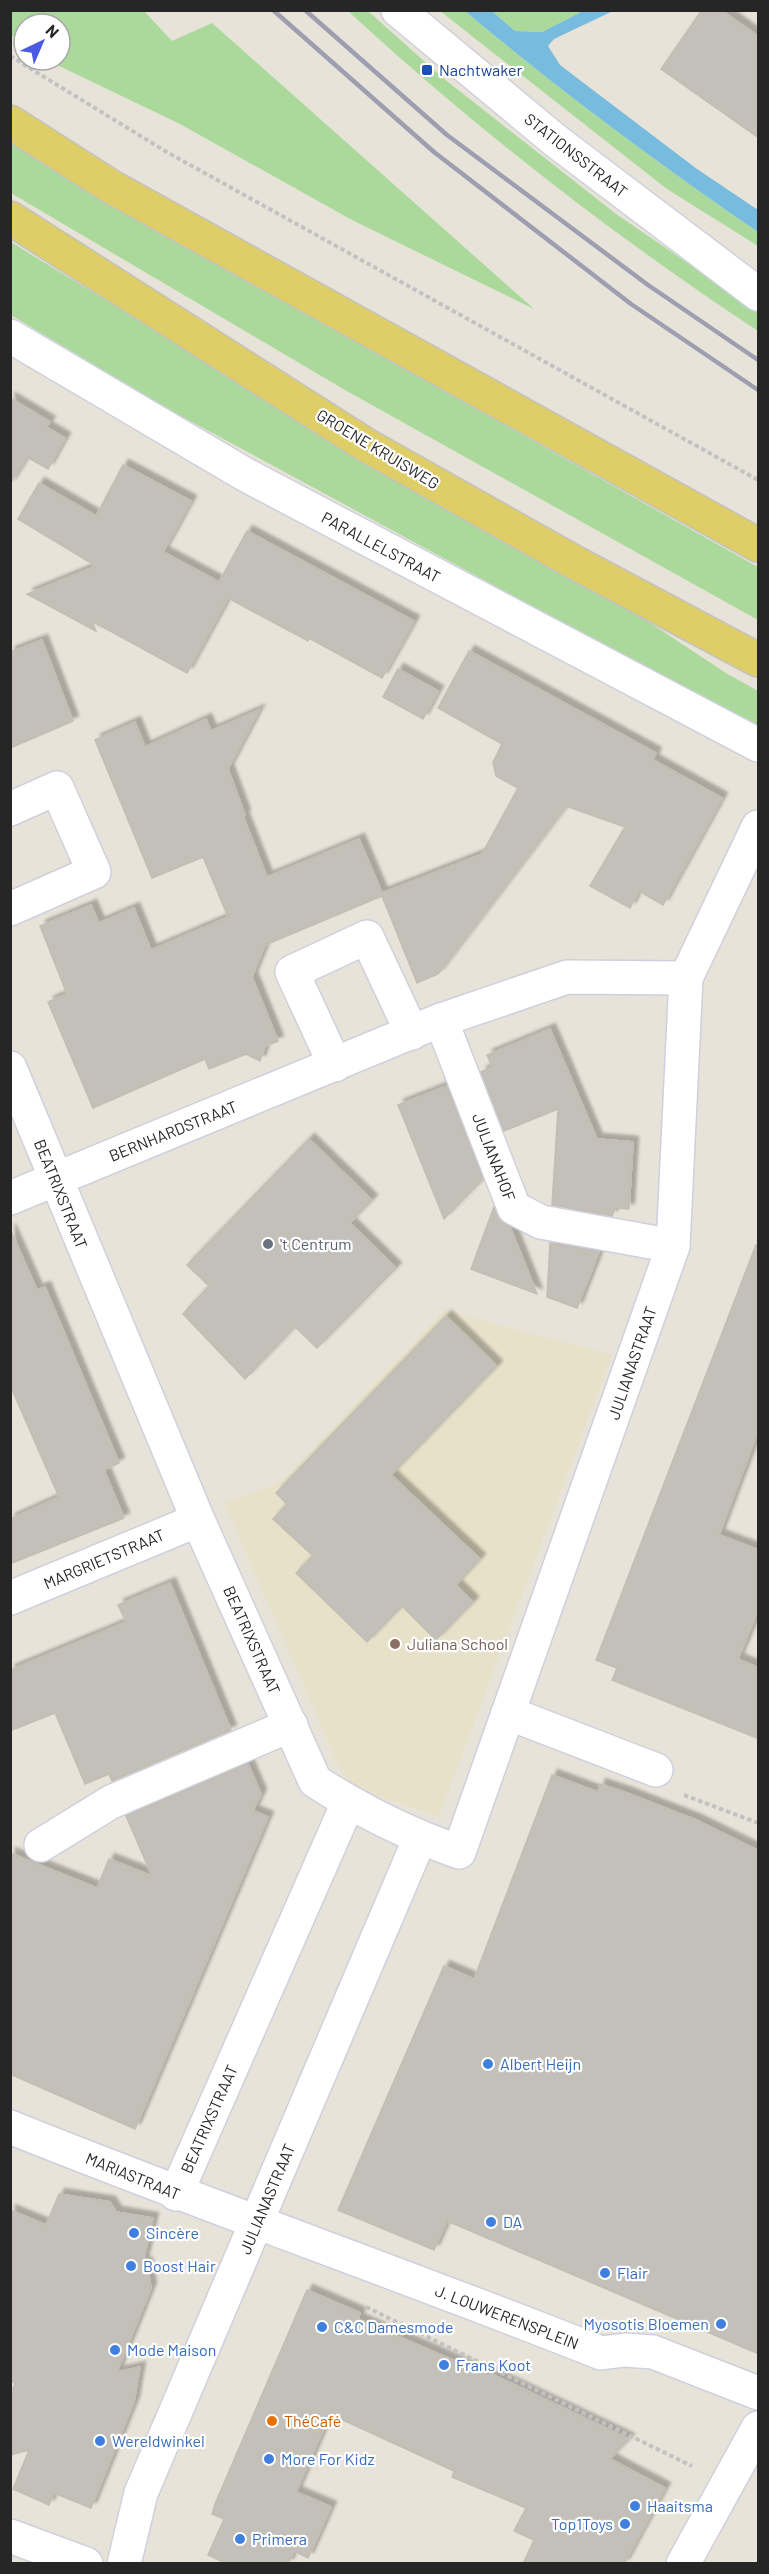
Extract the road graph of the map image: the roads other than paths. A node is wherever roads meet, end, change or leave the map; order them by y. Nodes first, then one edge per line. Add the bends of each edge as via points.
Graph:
1 (398, 10) edge
2 (10, 122) edge
3 (10, 218) edge
4 (759, 294) edge
5 (10, 336) edge
6 (759, 545) edge
7 (759, 660) edge
8 (759, 746) edge
9 (10, 809) edge
10 (759, 827) edge
11 (10, 909) edge
12 (686, 978) junction
13 (426, 1026) junction
14 (335, 1065) junction
15 (10, 1068) edge
16 (54, 1179) junction
17 (10, 1198) edge
18 (673, 1246) junction
19 (198, 1520) junction
20 (10, 1599) edge
21 (508, 1713) junction
22 (291, 1725) junction
23 (656, 1770) road end
24 (348, 1803) junction
25 (420, 1838) junction
26 (41, 1845) dead end
27 (10, 2127) edge
28 (176, 2194) junction
29 (257, 2223) junction
30 (759, 2393) edge
31 (759, 2428) edge
32 (10, 2536) edge
33 (86, 2564) edge
34 (124, 2564) edge
35 (683, 2564) edge

1 - 4 street, STATIONSSTRAAT via 556,141
2 - 6 main road via 110,186
3 - 7 main road, GROENE KRUISWEG via 366,445
5 - 8 street, PARALLELSTRAAT via 246,475
9 - 11 street via 57,788 94,872
10 - 12 street, JULIANASTRAAT
12 - 13 street, BERNHARDSTRAAT via 567,977
12 - 18 street, JULIANASTRAAT
13 - 14 street, BERNHARDSTRAAT
13 - 14 street via 367,937 292,972
13 - 18 street, JULIANAHOF via 514,1208 541,1222
14 - 16 street, BERNHARDSTRAAT
15 - 16 street, BEATRIXSTRAAT
16 - 17 street, BERNHARDSTRAAT
16 - 19 street, BEATRIXSTRAAT
18 - 21 street, JULIANASTRAAT
19 - 20 street, MARGRIETSTRAAT
19 - 22 street, BEATRIXSTRAAT
21 - 23 street
21 - 25 street, JULIANASTRAAT via 459,1852
22 - 24 street, BEATRIXSTRAAT via 315,1781
22 - 26 street via 111,1802
24 - 25 street, JULIANASTRAAT
24 - 28 street, BEATRIXSTRAAT
25 - 29 street, JULIANASTRAAT
27 - 28 street, MARIASTRAAT
28 - 29 street, MARIASTRAAT
29 - 30 street, J. LOUWERENSPLEIN via 601,2353 653,2352
29 - 34 street, JULIANASTRAAT via 141,2493
31 - 35 street
32 - 33 street

